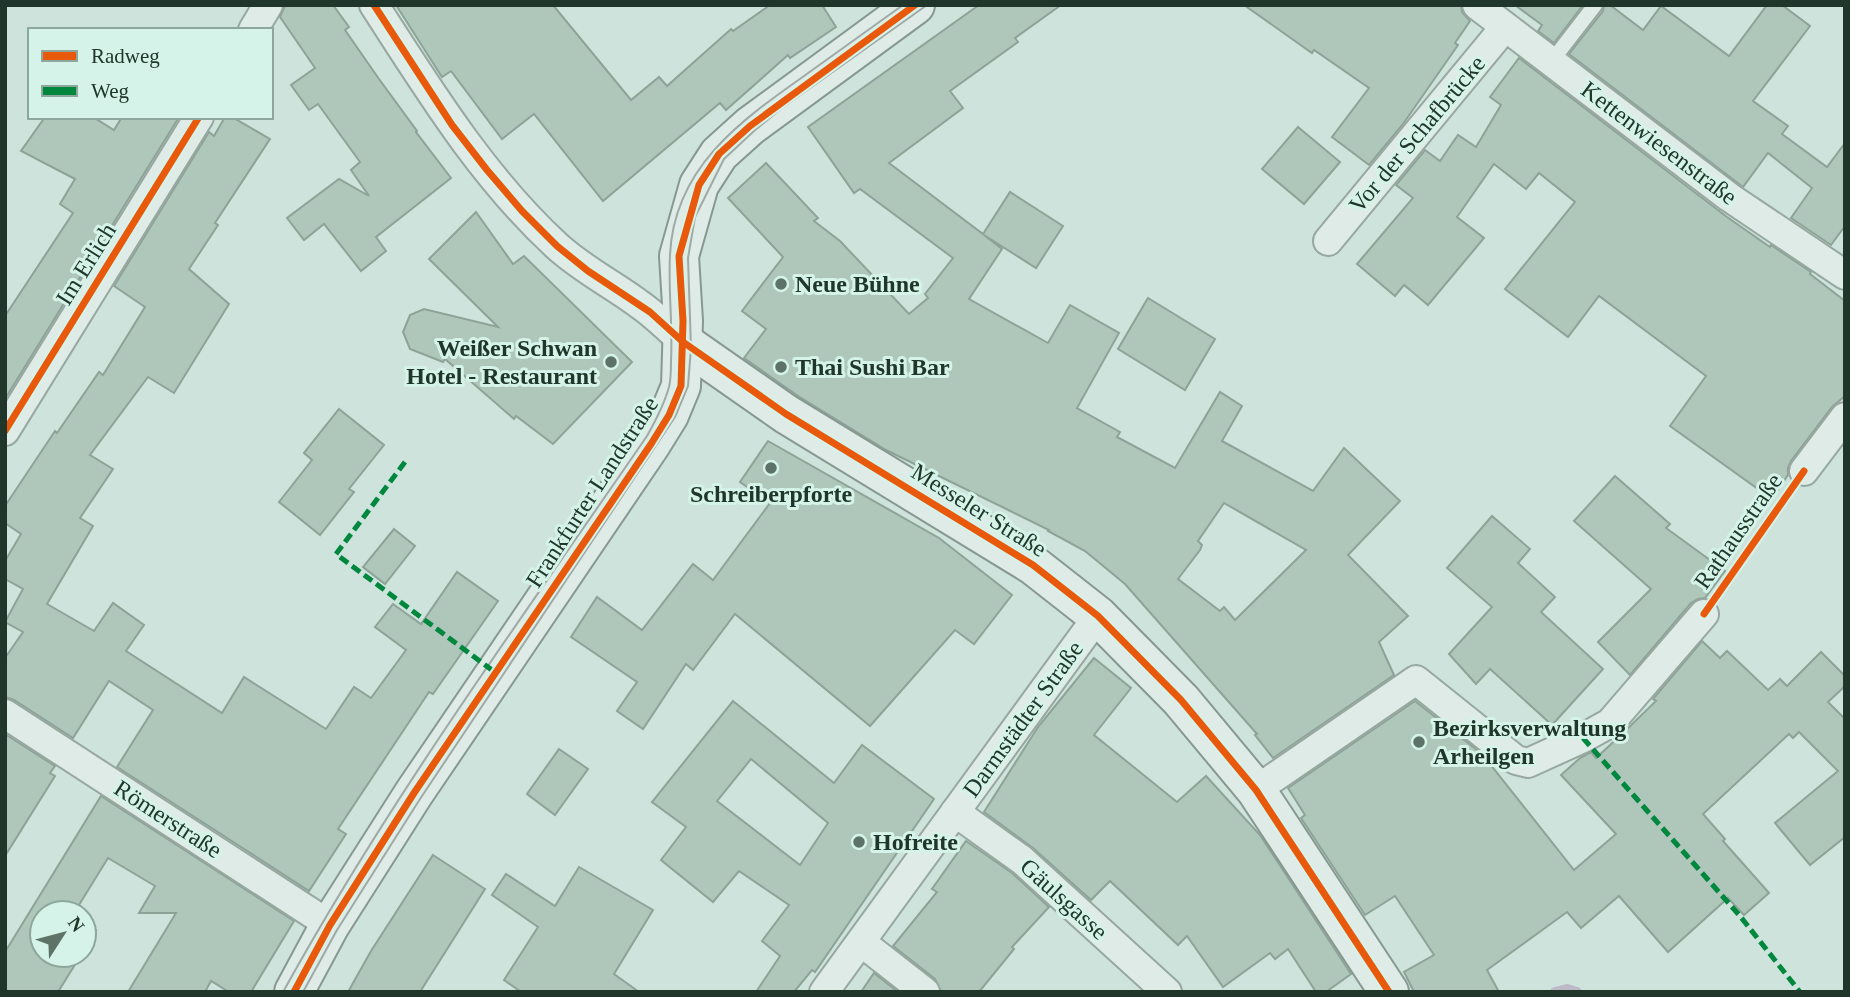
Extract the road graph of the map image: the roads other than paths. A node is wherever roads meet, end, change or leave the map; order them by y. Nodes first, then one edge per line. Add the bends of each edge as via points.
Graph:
1 (268, 5) edge
2 (374, 5) edge
3 (915, 5) edge
4 (1477, 5) edge
5 (1595, 5) edge
6 (1506, 27) junction
7 (254, 28) edge
8 (1551, 62) junction
9 (198, 119) edge
10 (1328, 241) dead end
11 (1845, 275) edge
12 (683, 342) junction
13 (1845, 417) edge
14 (5, 431) edge
15 (1804, 471) dead end
16 (1704, 614) dead end
17 (1098, 616) junction
18 (5, 714) edge
19 (1256, 790) junction
20 (956, 812) junction
21 (330, 925) junction
22 (861, 942) junction
23 (294, 992) edge
24 (824, 992) edge
25 (925, 992) edge
26 (1167, 992) edge
27 (1389, 992) edge

1 - 7 street
2 - 12 street via 452,125 522,211 557,246 650,312
3 - 12 street, Frankfurter Landstraße via 778,103 719,154 699,186 679,257
4 - 6 street, Kettenwiesenstraße
5 - 8 lane
6 - 8 street, Kettenwiesenstraße
6 - 10 street, Vor der Schafbrücke
8 - 11 street, Kettenwiesenstraße via 1729,197
9 - 14 street, Im Erlich
12 - 17 street, Messeler Straße via 786,414 1033,565
12 - 21 street, Frankfurter Landstraße via 681,386 652,444 414,793
13 - 15 street, Rathausstraße
16 - 19 street, Rathausstraße via 1610,723 1528,763 1516,760 1416,680
17 - 19 street, Messeler Straße via 1181,701
17 - 20 street, Darmstädter Straße
18 - 21 street, Römerstraße
19 - 27 street, Messeler Straße
20 - 22 street, Darmstädter Straße
20 - 26 street, Gäulsgasse via 1022,860
21 - 23 street, Frankfurter Landstraße
22 - 24 street, Darmstädter Straße
22 - 25 street

